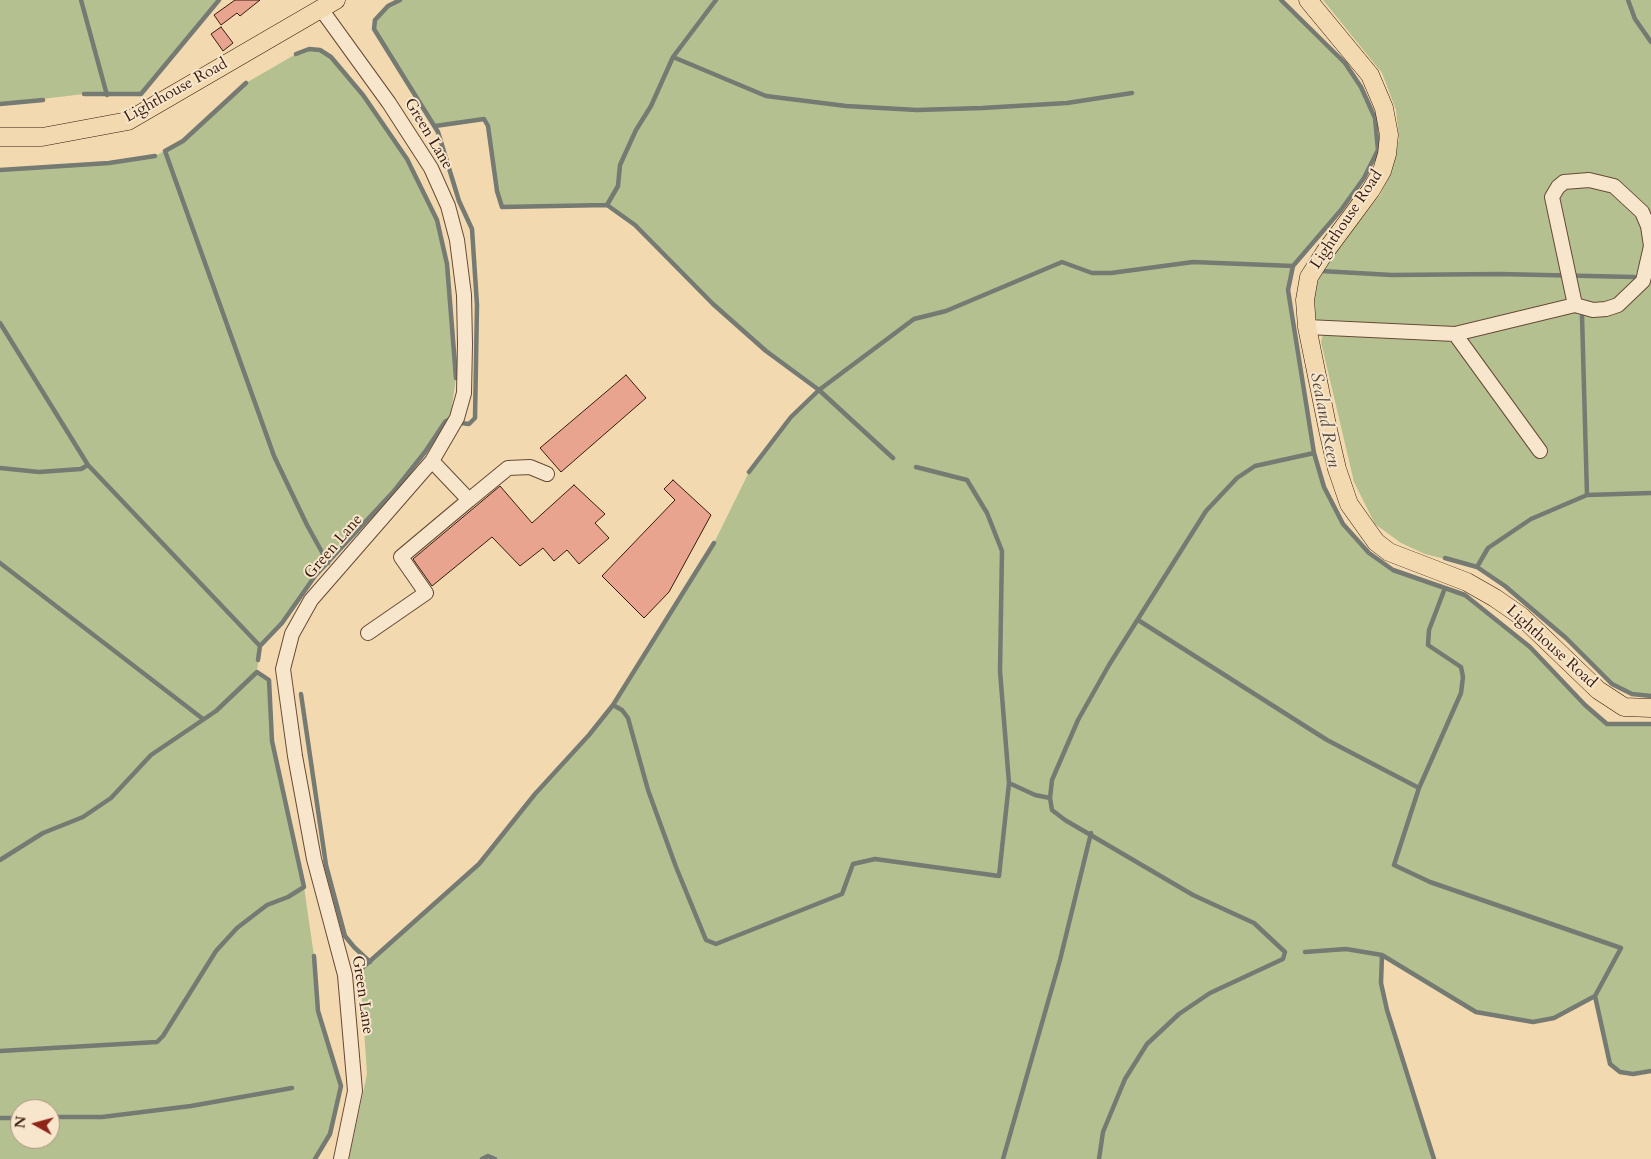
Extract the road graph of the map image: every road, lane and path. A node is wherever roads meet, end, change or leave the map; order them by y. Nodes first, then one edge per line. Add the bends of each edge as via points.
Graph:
1 (336, 0) edge
2 (1308, 0) edge
3 (320, 9) junction
4 (0, 137) edge
5 (1575, 306) junction
6 (1307, 327) junction
7 (1455, 334) junction
8 (1540, 450) dead end
9 (432, 461) junction
10 (546, 474) dead end
11 (469, 500) junction
12 (368, 633) dead end
13 (1651, 708) edge
14 (341, 1159) edge

1 - 3 main road, Lighthouse Road
2 - 6 main road, Lighthouse Road via 1370,76 1384,108 1388,135 1382,171 1309,277 1305,300
3 - 4 main road, Lighthouse Road via 128,121 42,137
3 - 9 street, Green Lane via 389,103 431,168 448,206 457,240 464,295 464,393 457,418
5 - 5 street via 1552,197 1564,182 1589,180 1614,186 1642,212 1651,246 1639,286 1618,304 1593,310
5 - 7 street
6 - 7 street
6 - 13 main road, Lighthouse Road via 1337,469 1349,504 1376,542 1389,552 1467,582 1495,598 1521,616 1598,690 1624,707
7 - 8 street
9 - 11 street
9 - 14 street, Green Lane via 311,600 292,634 283,669 314,859 345,975 355,1091
10 - 11 street via 530,467 508,468
11 - 12 street via 401,558 426,593

